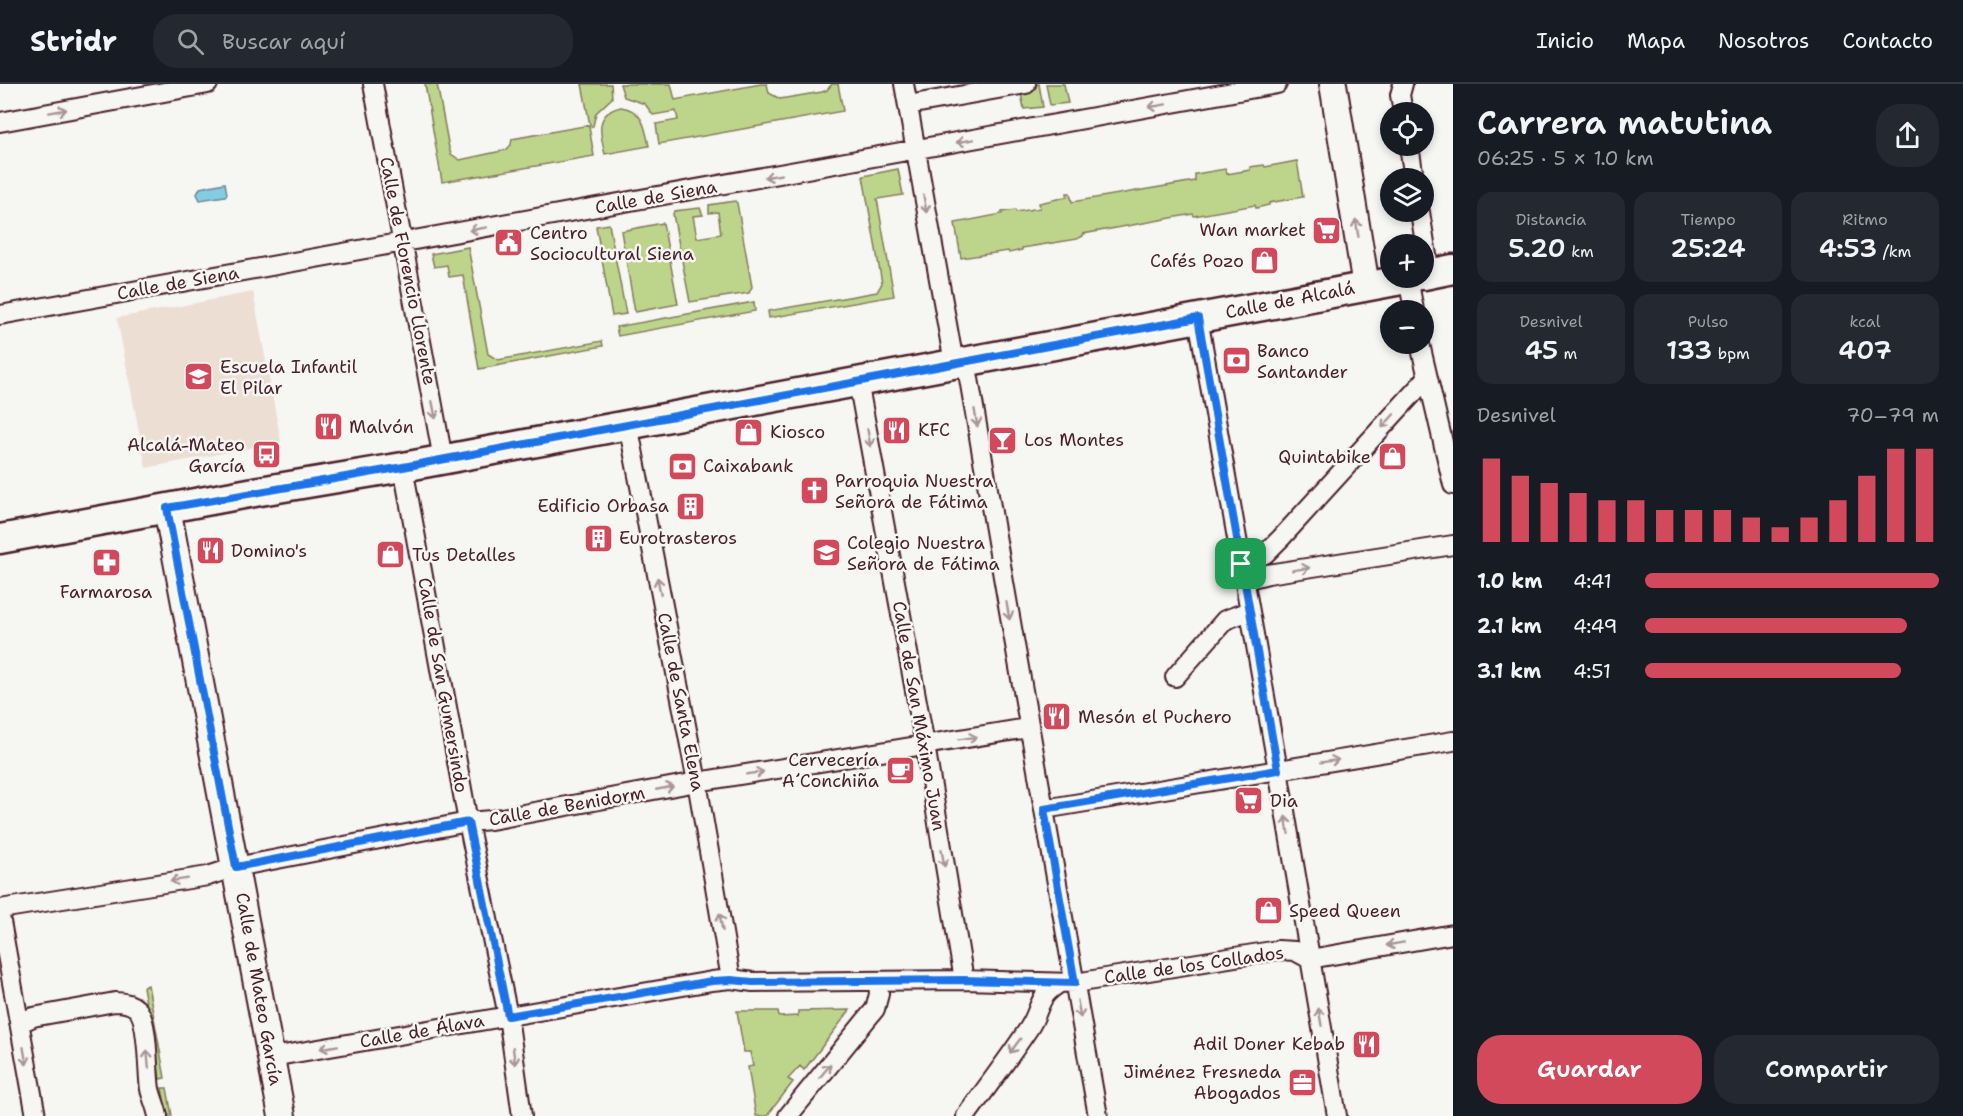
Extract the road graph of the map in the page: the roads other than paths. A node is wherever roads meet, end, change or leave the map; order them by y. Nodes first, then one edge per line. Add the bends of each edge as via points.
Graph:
1 (208, 84) edge
2 (373, 84) edge
3 (904, 84) edge
4 (1026, 84) edge
5 (1277, 84) edge
6 (1333, 84) edge
7 (1403, 84) edge
8 (1401, 102) edge
9 (908, 105) junction
10 (0, 122) edge
11 (915, 150) junction
12 (402, 241) junction
13 (1380, 283) edge
14 (1366, 286) junction
15 (0, 315) edge
16 (1198, 318) junction
17 (1422, 354) edge
18 (960, 362) junction
19 (1427, 378) junction
20 (858, 381) junction
21 (628, 424) junction
22 (443, 459) junction
23 (403, 467) junction
24 (1453, 485) edge
25 (167, 508) junction
26 (0, 538) edge
27 (1453, 544) edge
28 (1242, 572) junction
29 (1250, 611) junction
30 (1175, 677) dead end
31 (1028, 728) junction
32 (1453, 741) edge
33 (925, 745) junction
34 (1278, 770) junction
35 (697, 782) junction
36 (1044, 809) junction
37 (468, 822) junction
38 (236, 867) junction
39 (0, 909) edge
40 (0, 916) edge
41 (1453, 934) edge
42 (1310, 959) junction
43 (731, 980) junction
44 (964, 980) junction
45 (878, 982) junction
46 (1068, 983) junction
47 (508, 1016) junction
48 (20, 1023) junction
49 (272, 1057) junction
50 (36, 1116) edge
51 (158, 1116) edge
52 (282, 1116) edge
53 (522, 1116) edge
54 (788, 1116) edge
55 (966, 1116) edge
56 (1098, 1116) edge
57 (1337, 1116) edge

10 -> 1 street
2 - 12 street, Calle de Florencio Llorente
3 - 9 street
4 - 9 street
5 -> 11 street, Calle de Siena
14 -> 6 main road
7 - 8 street
9 - 11 street
11 -> 12 street, Calle de Siena
11 -> 18 street
12 - 15 street, Calle de Siena
12 -> 22 street, Calle de Florencio Llorente
13 - 14 main road, Calle de Alcalá
14 - 16 main road, Calle de Alcalá
16 - 18 main road, Calle de Alcalá
16 - 28 street
17 - 19 street
18 - 20 main road, Calle de Alcalá
18 -> 31 street
19 - 24 street
19 -> 28 street via 1281,538
20 - 21 main road, Calle de Alcalá
20 -> 33 street, Calle de San Máximo Juan
21 - 22 main road, Calle de Alcalá
35 -> 21 street, Calle de Santa Elena
22 - 23 main road, Calle de Alcalá
23 - 25 main road, Calle de Alcalá
23 - 37 street, Calle de San Gumersindo
25 - 26 main road, Calle de Alcalá
25 - 38 main road, Calle de Mateo García
28 -> 27 street via 1268,574
28 - 29 street
29 - 30 street via 1225,620
29 - 34 street
33 -> 31 street, Calle de Benidorm
31 - 36 street
34 -> 32 street
35 -> 33 street, Calle de Benidorm
33 -> 44 street, Calle de San Máximo Juan
34 - 36 street
42 -> 34 street
37 -> 35 street, Calle de Benidorm
43 -> 35 street, Calle de Santa Elena
36 - 46 street
37 - 38 street, Calle de Benidorm
37 - 47 street, Calle de San Gumersindo
38 -> 39 street, Calle de Benidorm via 208,876
38 - 49 main road, Calle de Mateo García
40 - 48 street
41 -> 42 street, Calle de los Collados
42 - 46 street, Calle de los Collados via 1295,951 1278,950
57 -> 42 street
43 - 45 street, Calle de Álava
43 - 47 street, Calle de Álava
44 - 45 street, Calle de Álava
44 - 46 street, Calle de Álava
54 -> 45 street via 875,1009
46 -> 55 street via 1049,989 1042,998 1030,1026
46 -> 56 street
47 -> 49 street, Calle de Álava
47 -> 53 street, Calle de San Gumersindo
48 -> 50 street
51 -> 48 street via 150,1087 141,1014 132,1005 115,1002 33,1017
49 - 52 main road, Calle de Mateo García

